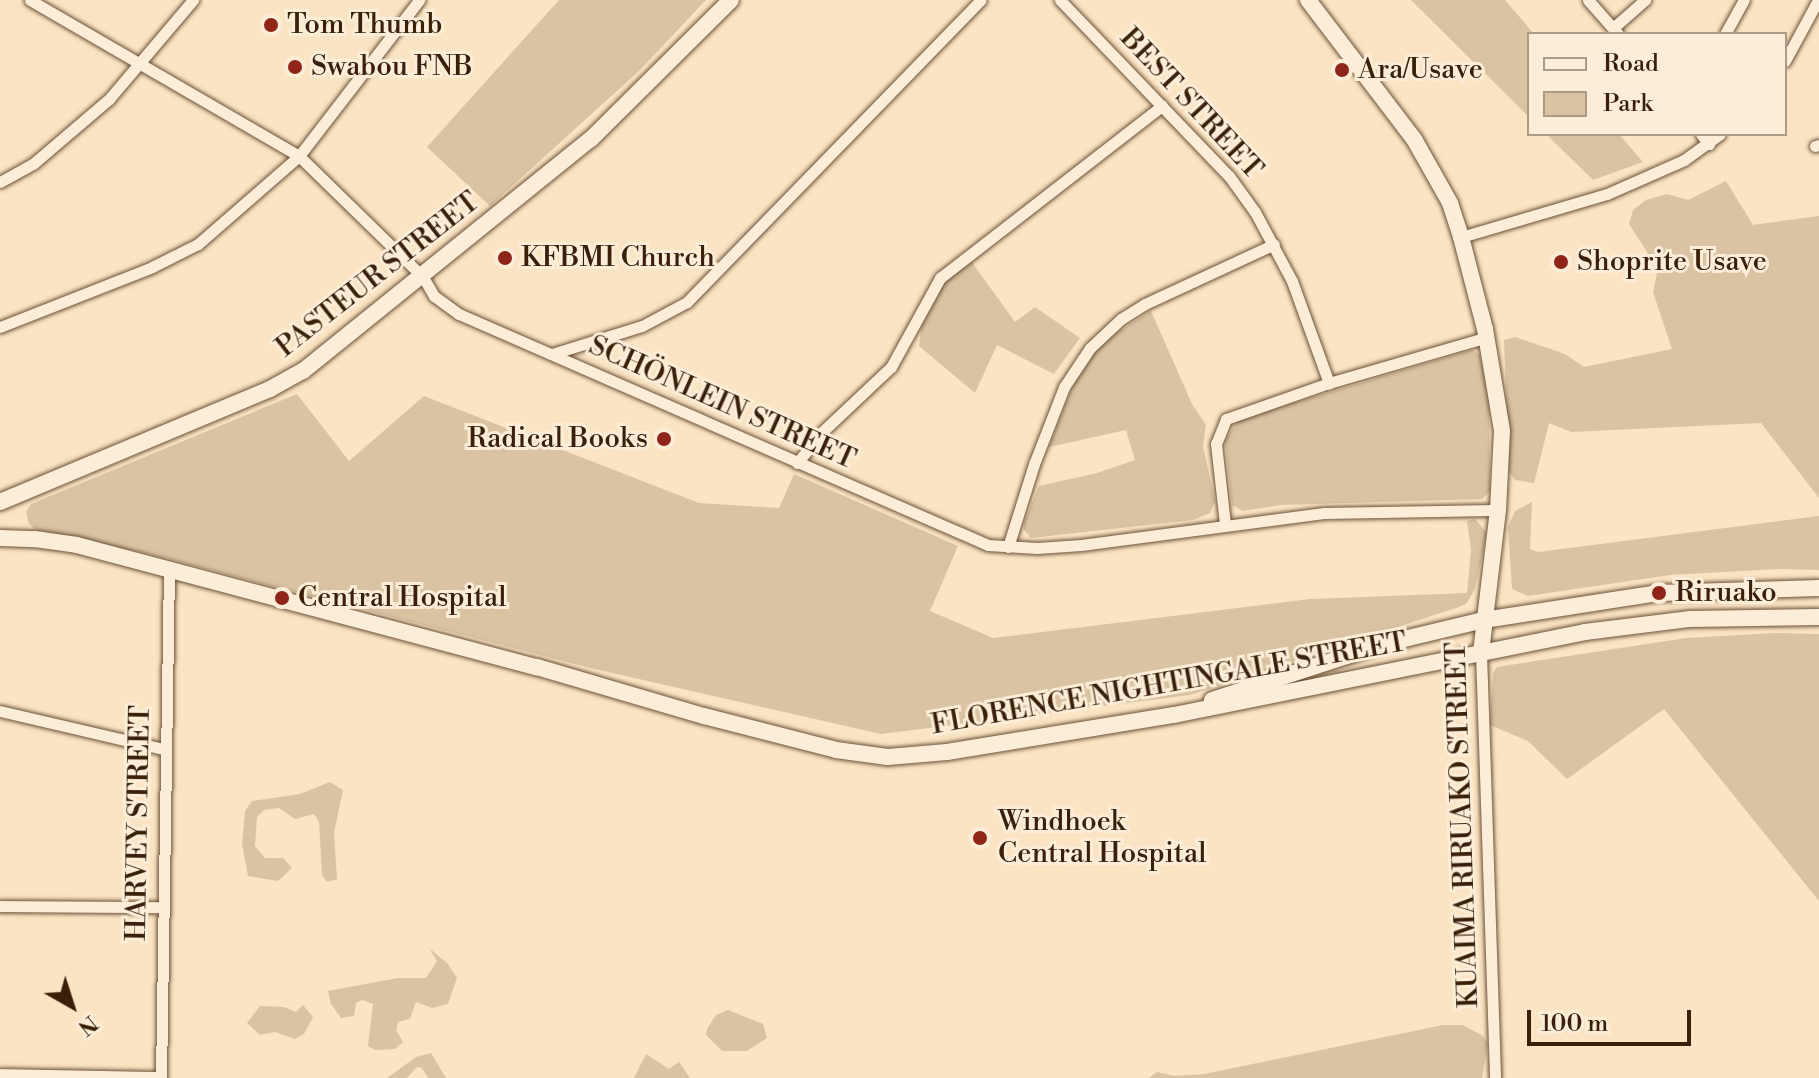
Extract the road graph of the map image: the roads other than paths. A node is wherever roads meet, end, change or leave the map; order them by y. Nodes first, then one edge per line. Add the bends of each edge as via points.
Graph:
1 (30, 0) edge
2 (193, 0) edge
3 (419, 0) edge
4 (731, 0) edge
5 (981, 0) edge
6 (1060, 0) edge
7 (1308, 0) edge
8 (1588, 0) edge
9 (1645, 0) edge
10 (1744, 0) edge
11 (1818, 0) edge
12 (1615, 31) edge
13 (1726, 32) edge
14 (1787, 57) edge
15 (141, 65) junction
16 (1162, 106) junction
17 (1705, 139) edge
18 (299, 156) junction
19 (0, 182) edge
20 (1461, 237) junction
21 (1274, 244) junction
22 (423, 277) junction
23 (0, 327) edge
24 (1487, 337) junction
25 (552, 354) junction
26 (1329, 383) junction
27 (797, 463) junction
28 (0, 502) edge
29 (1498, 510) junction
30 (1225, 524) junction
31 (0, 538) edge
32 (1008, 547) junction
33 (169, 570) junction
34 (1819, 588) edge
35 (1819, 617) edge
36 (1484, 620) junction
37 (1481, 653) junction
38 (537, 667) junction
39 (0, 711) edge
40 (163, 749) junction
41 (0, 906) edge
42 (162, 907) junction
43 (0, 1074) edge
44 (161, 1077) edge
45 (1495, 1078) edge

1 - 15 street, SCHÖNLEIN STREET
2 - 15 street
3 - 18 street
4 - 22 main road, PASTEUR STREET via 602,130
5 - 25 street via 687,302 642,326
6 - 16 street, BEST STREET
7 - 20 main road, KUAIMA RIRUAKO STREET via 1414,139 1450,203
8 - 12 street
9 - 12 street
10 - 13 street
11 - 14 street
15 - 18 street, SCHÖNLEIN STREET
15 - 19 street via 76,130
16 - 21 street, BEST STREET via 1229,176
16 - 27 street via 940,278 891,367
17 - 20 street via 1663,170 1607,194
18 - 22 street, SCHÖNLEIN STREET
18 - 23 street via 198,244
20 - 24 main road, KUAIMA RIRUAKO STREET
21 - 26 street, BEST STREET via 1308,317
21 - 32 street via 1145,304 1090,348 1064,387
22 - 25 street, SCHÖNLEIN STREET via 434,296 459,314
22 - 28 main road, PASTEUR STREET via 289,380
24 - 26 street
24 - 29 main road, KUAIMA RIRUAKO STREET via 1502,431
25 - 27 street, SCHÖNLEIN STREET
26 - 30 street via 1226,419 1216,444
27 - 32 street, SCHÖNLEIN STREET via 969,538
29 - 30 street, SCHÖNLEIN STREET via 1324,513
29 - 36 main road, KUAIMA RIRUAKO STREET
30 - 32 street, SCHÖNLEIN STREET via 1081,545
31 - 33 main road, FLORENCE NIGHTINGALE STREET via 56,541
33 - 38 main road, FLORENCE NIGHTINGALE STREET
33 - 40 street, HARVEY STREET
34 - 36 main road, FLORENCE NIGHTINGALE STREET via 1659,593
35 - 37 main road, FLORENCE NIGHTINGALE STREET via 1690,619 1585,632
36 - 37 main road, KUAIMA RIRUAKO STREET
36 - 38 main road, FLORENCE NIGHTINGALE STREET via 1383,644 1192,705 913,749 840,742
37 - 38 main road, FLORENCE NIGHTINGALE STREET via 1174,715 888,757 805,742
37 - 45 street, KUAIMA RIRUAKO STREET
39 - 40 street
40 - 42 street, HARVEY STREET
41 - 42 street
42 - 44 street, HARVEY STREET
43 - 44 street

